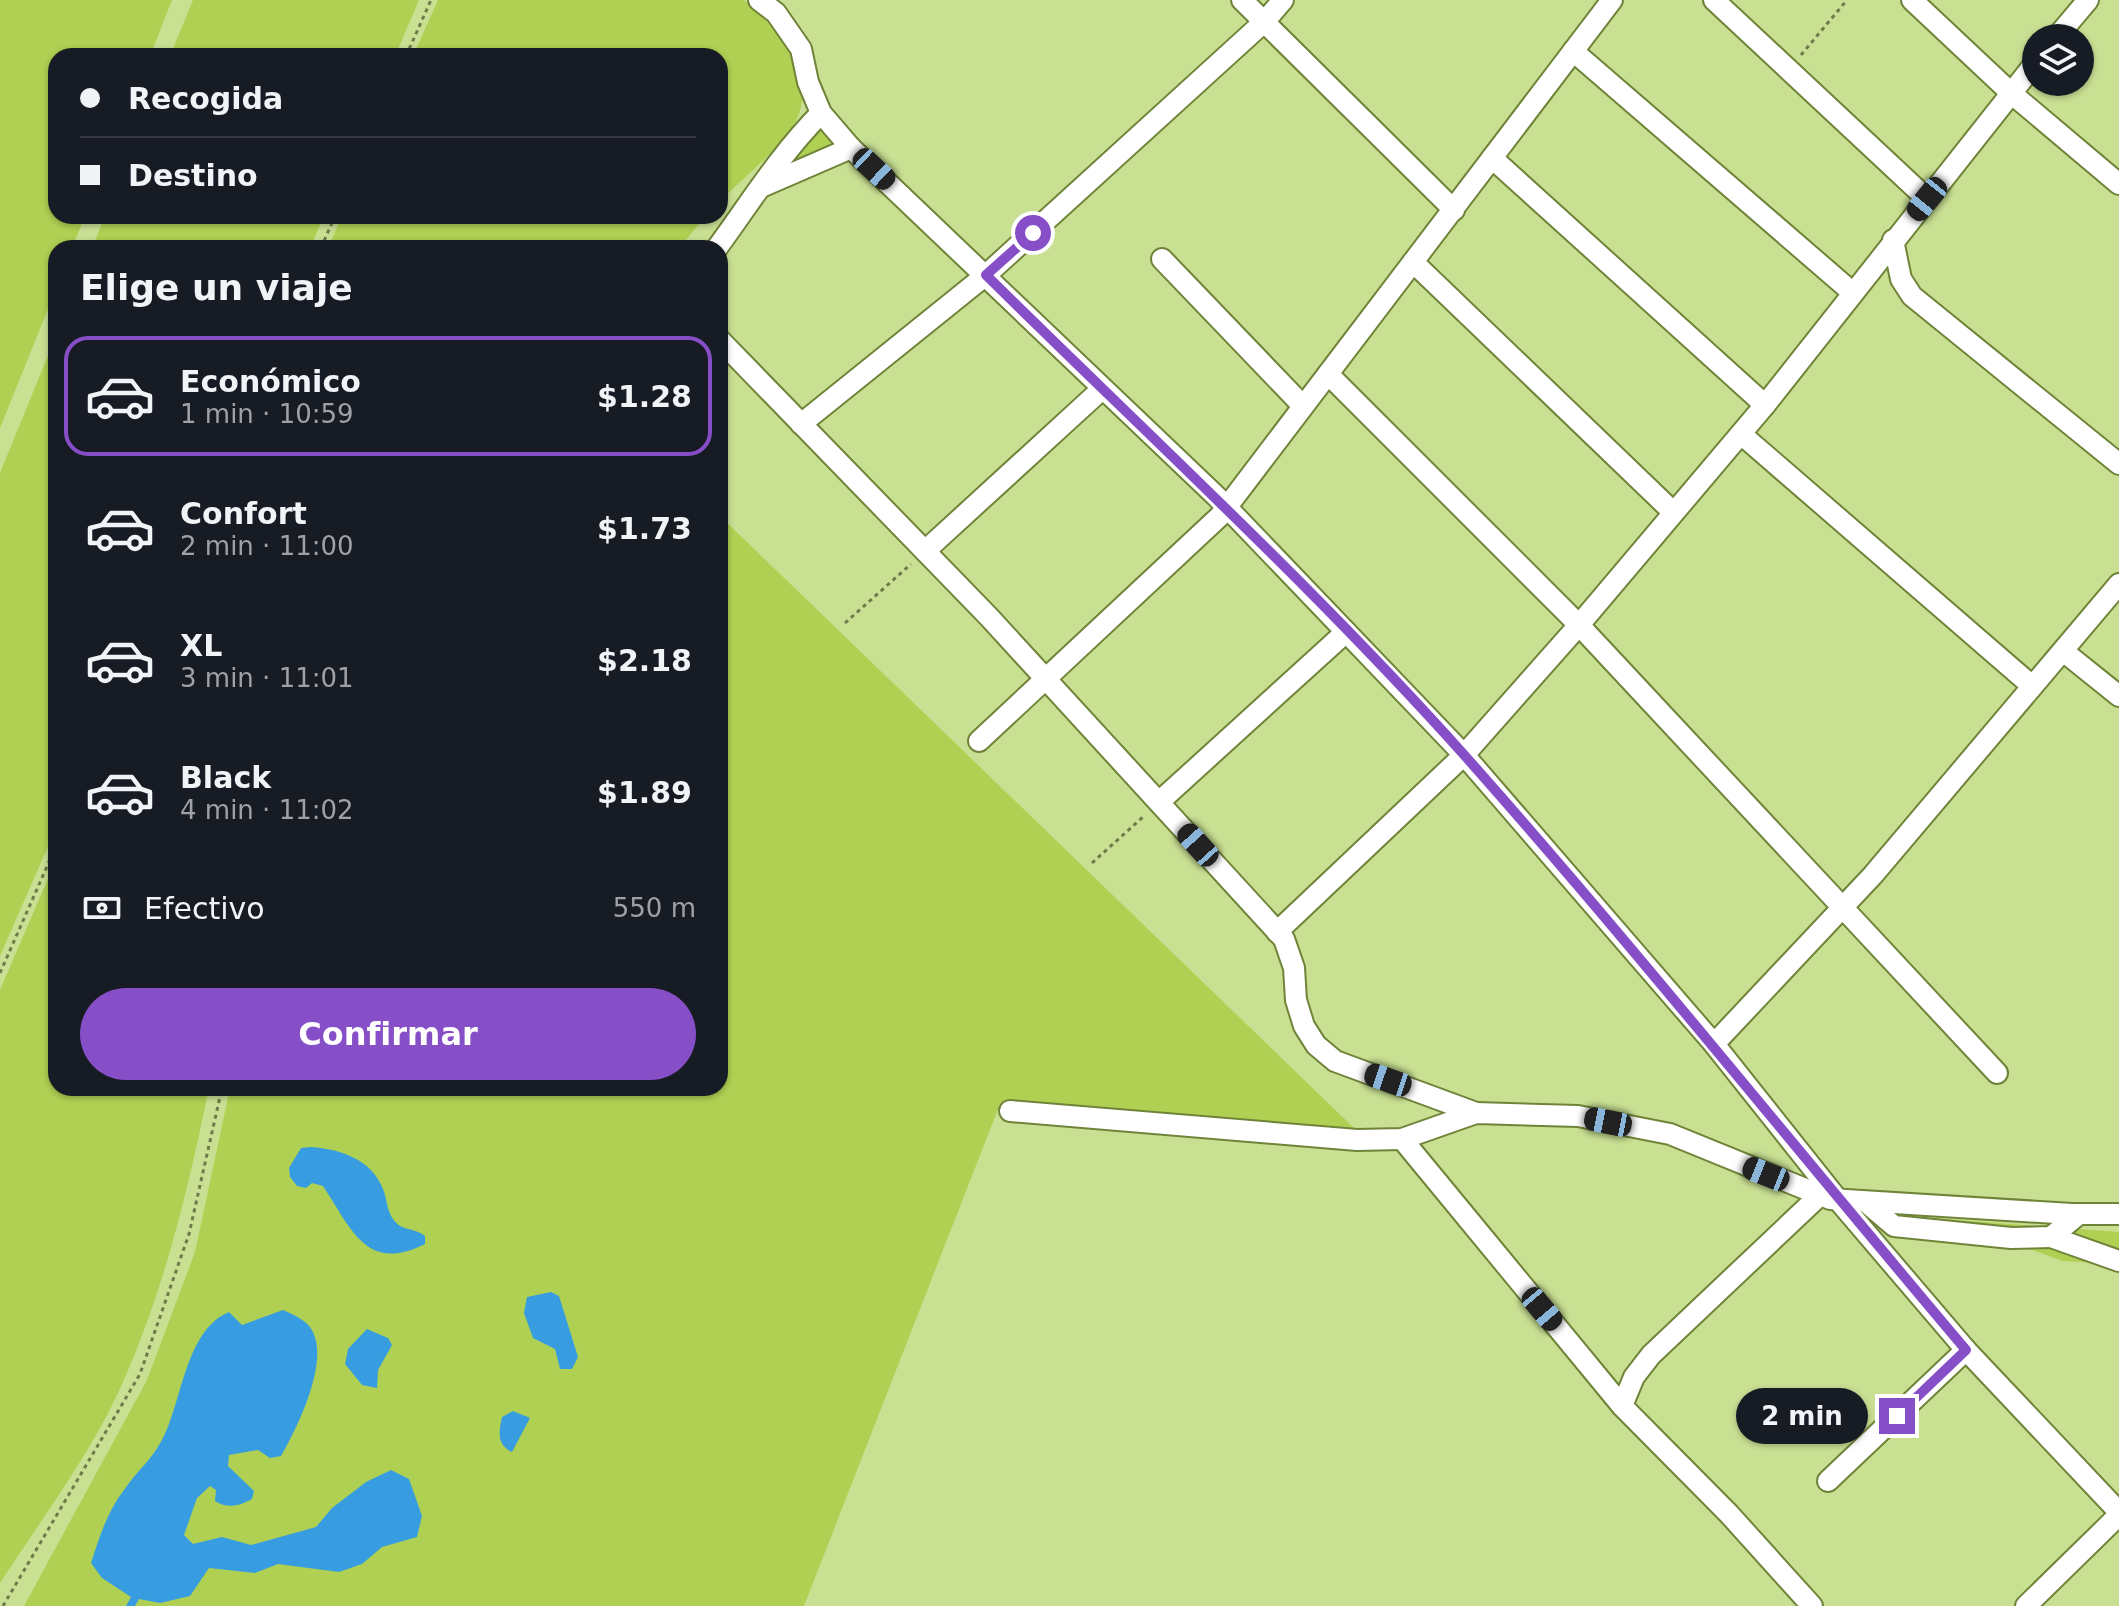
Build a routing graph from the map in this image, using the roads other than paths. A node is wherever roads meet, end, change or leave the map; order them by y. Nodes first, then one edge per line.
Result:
1 (759, 0) edge
2 (1242, 0) edge
3 (1283, 0) edge
4 (1612, 0) edge
5 (1714, 0) edge
6 (1912, 0) edge
7 (2088, 0) edge
8 (1265, 21) junction
9 (2068, 24) edge
10 (1573, 51) junction
11 (2022, 79) edge
12 (2011, 93) junction
13 (821, 113) junction
14 (851, 148) junction
15 (1492, 158) junction
16 (2119, 184) edge
17 (761, 187) junction
18 (1927, 199) junction
19 (1454, 210) junction
20 (723, 240) edge
21 (1893, 240) junction
22 (1162, 259) dead end
23 (1413, 262) junction
24 (986, 275) junction
25 (1853, 293) junction
26 (728, 348) edge
27 (1328, 374) junction
28 (1102, 389) junction
29 (1765, 405) junction
30 (1303, 406) junction
31 (801, 424) junction
32 (1741, 434) junction
33 (2119, 464) edge
34 (1227, 507) junction
35 (1673, 512) junction
36 (925, 551) junction
37 (2119, 584) edge
38 (1579, 625) junction
39 (1346, 632) junction
40 (2063, 651) junction
41 (1045, 678) junction
42 (2032, 686) junction
43 (2119, 696) edge
44 (979, 741) dead end
45 (1464, 755) junction
46 (1159, 802) junction
47 (1842, 908) junction
48 (1277, 932) junction
49 (1714, 1044) junction
50 (1997, 1073) dead end
51 (1010, 1111) dead end
52 (1476, 1113) junction
53 (1402, 1139) junction
54 (1829, 1198) junction
55 (1867, 1203) junction
56 (2079, 1214) junction
57 (2119, 1214) edge
58 (2051, 1237) junction
59 (2119, 1261) edge
60 (1966, 1350) junction
61 (1622, 1406) junction
62 (1828, 1481) dead end
63 (2119, 1514) edge
64 (1812, 1606) edge
65 (2026, 1606) edge

1 - 13 street
2 - 8 street
3 - 8 street
4 - 10 street
5 - 18 street
6 - 12 street
7 - 9 street
8 - 19 street
8 - 24 street
10 - 15 street
10 - 25 street
11 - 12 street
12 - 16 street
12 - 18 street
13 - 14 street
13 - 17 street
14 - 17 street
14 - 24 street
15 - 19 street
15 - 29 street
17 - 20 street
18 - 21 street
19 - 23 street
21 - 25 street
21 - 33 street
22 - 30 street
23 - 27 street
23 - 35 street
24 - 28 street
24 - 31 street
25 - 29 street
26 - 31 street
27 - 30 street
27 - 38 street
28 - 34 street
28 - 36 street
29 - 32 street
30 - 34 street
31 - 36 street
32 - 35 street
32 - 42 street
34 - 39 street
34 - 41 street
35 - 38 street
36 - 41 street
37 - 40 street
38 - 45 street
38 - 47 street
39 - 45 street
39 - 46 street
40 - 42 street
40 - 43 street
41 - 44 street
41 - 46 street
42 - 47 street
45 - 48 street
45 - 49 street
46 - 48 street
47 - 49 street
47 - 50 street
48 - 52 street
49 - 54 street
51 - 53 street
52 - 53 street
52 - 54 street
53 - 61 street
54 - 55 street
54 - 60 street
54 - 61 street
55 - 56 street
55 - 58 street
56 - 57 street
56 - 58 street
58 - 59 street
60 - 62 street
60 - 63 street
61 - 64 street
63 - 65 street

